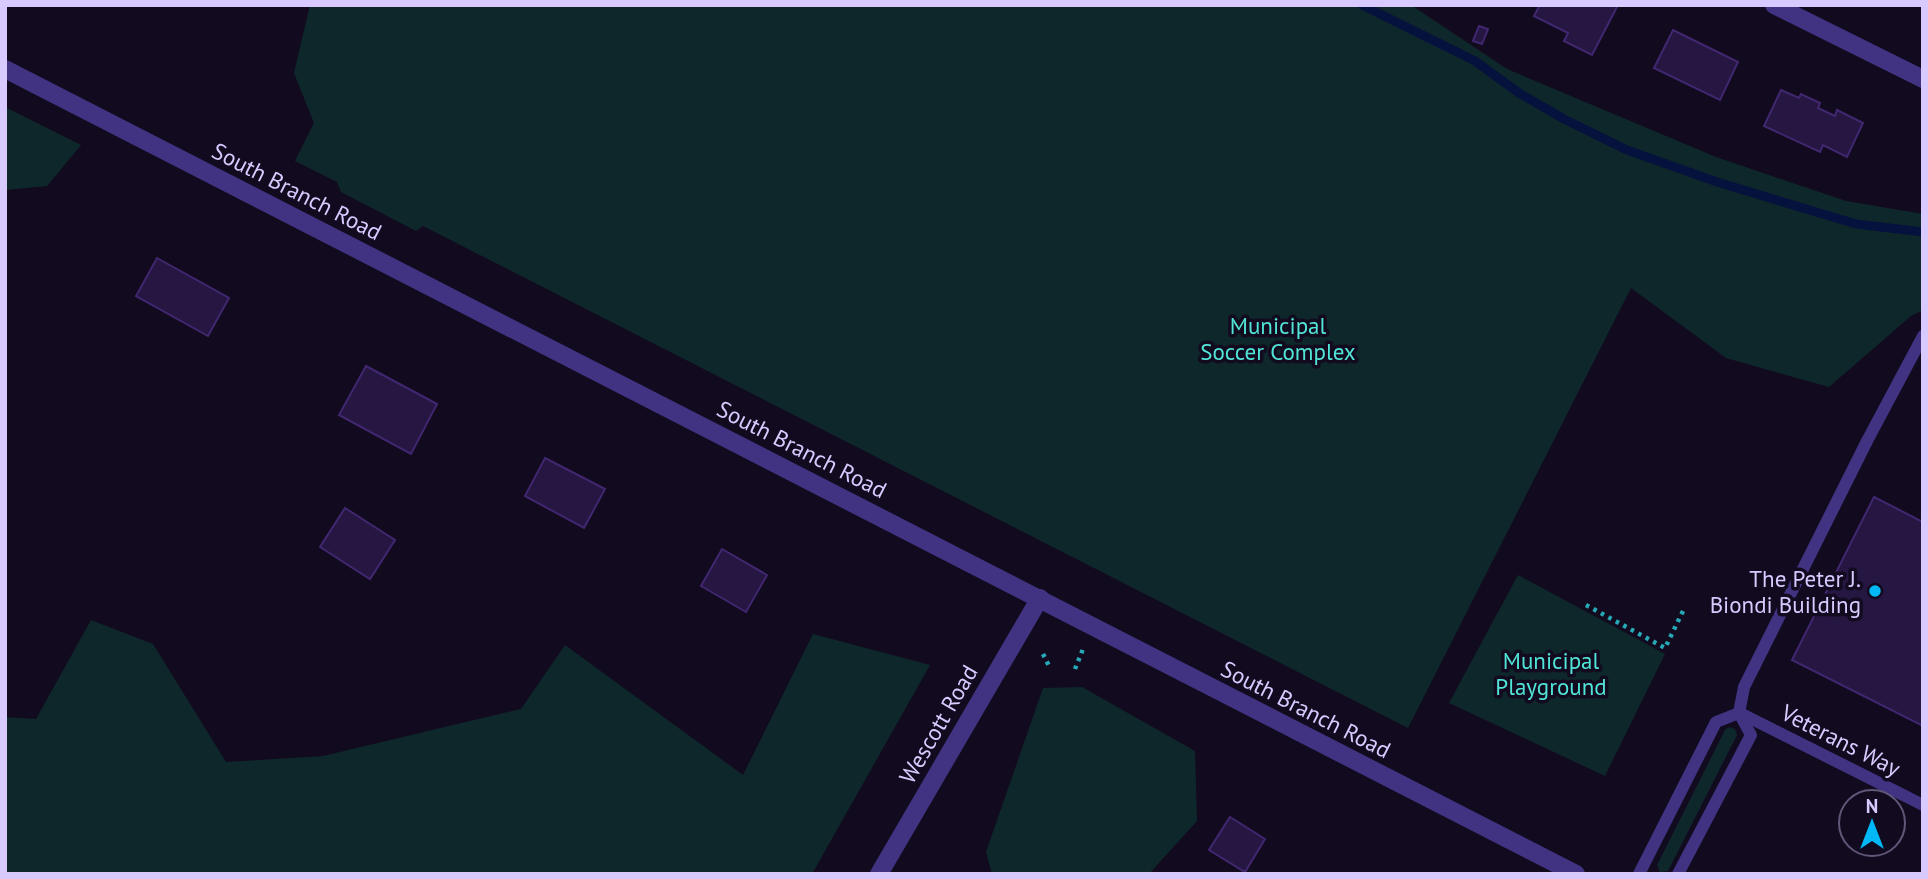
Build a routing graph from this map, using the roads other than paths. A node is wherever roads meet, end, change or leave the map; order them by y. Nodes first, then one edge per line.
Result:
1 (1774, 5) edge
2 (5, 69) edge
3 (1923, 79) edge
4 (1923, 337) edge
5 (1040, 598) junction
6 (1739, 713) junction
7 (1923, 805) edge
8 (879, 874) edge
9 (1576, 874) edge
10 (1639, 874) edge
11 (1678, 874) edge

1 - 3 street
2 - 5 street, South Branch Road
4 - 6 lane
5 - 8 street, Wescott Road
5 - 9 street, South Branch Road
6 - 7 lane, Veterans Way
6 - 10 lane
6 - 11 lane

